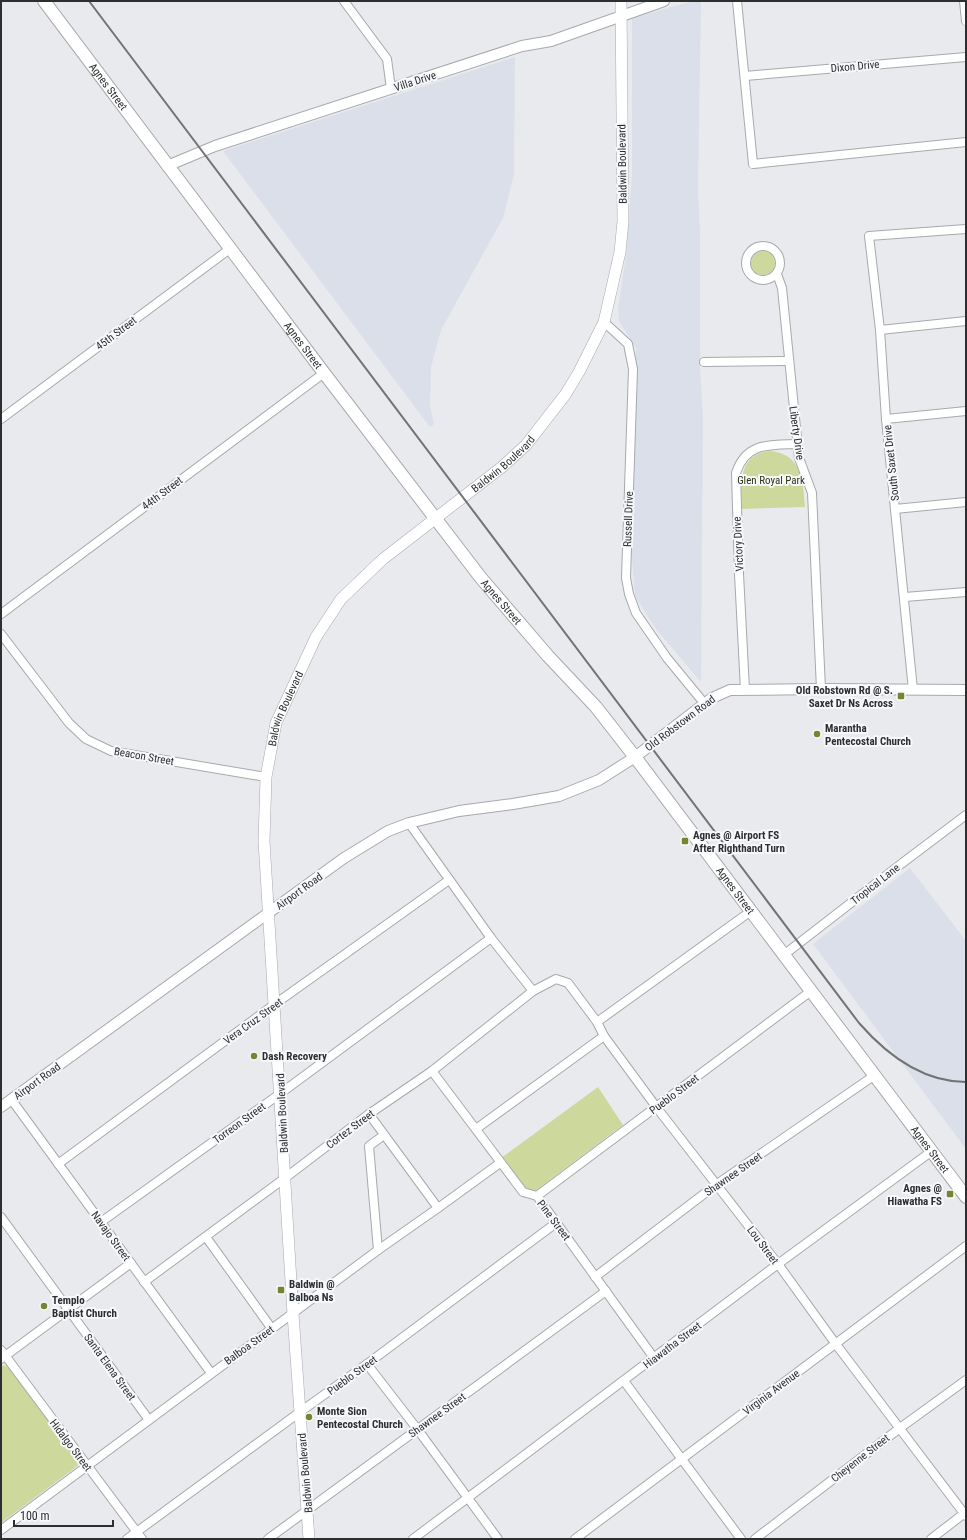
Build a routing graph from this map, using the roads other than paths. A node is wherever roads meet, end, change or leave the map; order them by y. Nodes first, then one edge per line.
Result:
1 (44, 1) edge
2 (344, 1) edge
3 (620, 1) edge
4 (664, 1) edge
5 (737, 1) edge
6 (964, 1) edge
7 (620, 15) junction
8 (966, 21) edge
9 (966, 57) edge
10 (745, 76) junction
11 (391, 89) junction
12 (966, 142) edge
13 (167, 166) junction
14 (966, 229) edge
15 (231, 248) junction
16 (777, 274) junction
17 (966, 321) edge
18 (604, 322) junction
19 (880, 330) junction
20 (788, 361) junction
21 (704, 362) dead end
22 (324, 373) junction
23 (966, 411) edge
24 (886, 418) junction
25 (1, 419) edge
26 (797, 444) junction
27 (966, 502) edge
28 (895, 509) junction
29 (435, 518) junction
30 (966, 592) edge
31 (905, 597) junction
32 (1, 614) edge
33 (1, 634) edge
34 (821, 689) junction
35 (745, 690) junction
36 (914, 690) junction
37 (966, 690) edge
38 (704, 704) junction
39 (635, 757) junction
40 (266, 777) junction
41 (966, 815) edge
42 (409, 823) junction
43 (449, 880) junction
44 (751, 911) junction
45 (269, 912) junction
46 (491, 938) junction
47 (784, 954) junction
48 (556, 979) joint
49 (533, 991) junction
50 (812, 991) junction
51 (275, 1004) junction
52 (597, 1022) junction
53 (604, 1036) junction
54 (432, 1071) junction
55 (875, 1075) junction
56 (281, 1093) junction
57 (10, 1099) junction
58 (1, 1107) edge
59 (657, 1108) junction
60 (369, 1114) junction
61 (476, 1130) junction
62 (384, 1135) junction
63 (932, 1151) junction
64 (500, 1163) junction
65 (58, 1164) junction
66 (285, 1178) junction
67 (717, 1184) junction
68 (537, 1196) junction
69 (966, 1197) edge
70 (438, 1208) junction
71 (1, 1217) edge
72 (101, 1222) junction
73 (556, 1223) junction
74 (206, 1237) junction
75 (966, 1246) edge
76 (378, 1250) junction
77 (131, 1263) junction
78 (778, 1264) junction
79 (595, 1277) junction
80 (144, 1282) junction
81 (606, 1291) junction
82 (69, 1310) junction
83 (293, 1314) junction
84 (272, 1328) junction
85 (835, 1343) junction
86 (2, 1355) edge
87 (654, 1358) junction
88 (367, 1364) junction
89 (211, 1373) junction
90 (966, 1380) edge
91 (624, 1382) junction
92 (300, 1412) junction
93 (149, 1420) junction
94 (900, 1428) junction
95 (418, 1430) junction
96 (682, 1460) junction
97 (86, 1466) junction
98 (468, 1499) junction
99 (308, 1510) junction
100 (965, 1514) edge
101 (1, 1530) edge
102 (137, 1532) junction
103 (127, 1539) edge
104 (142, 1539) edge
105 (268, 1539) edge
106 (309, 1539) edge
107 (413, 1539) edge
108 (498, 1539) edge
109 (575, 1539) edge
110 (741, 1539) edge
111 (756, 1539) edge
112 (930, 1539) edge

1 - 13 main road, Agnes Street
2 - 11 street
3 - 7 main road, Baldwin Boulevard
4 - 7 street, Villa Drive
5 - 10 street
6 - 8 street
7 - 11 street, Villa Drive
7 - 18 main road, Baldwin Boulevard
9 - 10 street, Dixon Drive
10 - 12 street
11 - 13 street, Villa Drive
13 - 15 main road, Agnes Street
14 - 19 street, South Saxet Drive
15 - 22 main road, Agnes Street
15 - 25 street, 45th Street
16 - 16 street
16 - 20 street, Liberty Drive
17 - 19 street
18 - 29 main road, Baldwin Boulevard
18 - 38 street, Russell Drive
19 - 24 street, South Saxet Drive
20 - 21 street
20 - 26 street, Liberty Drive
22 - 29 main road, Agnes Street
22 - 32 street, 44th Street
23 - 24 street
24 - 28 street, South Saxet Drive
26 - 34 street, Liberty Drive
26 - 35 street, Victory Drive
27 - 28 street
28 - 31 street, South Saxet Drive
29 - 39 main road, Agnes Street
29 - 40 main road, Baldwin Boulevard
30 - 31 street
31 - 36 street, South Saxet Drive
33 - 40 street, Beacon Street
34 - 35 street, Old Robstown Road
34 - 36 street, Old Robstown Road
35 - 38 street, Old Robstown Road
36 - 37 street, Old Robstown Road
38 - 39 street, Old Robstown Road
39 - 42 street, Airport Road
39 - 44 main road, Agnes Street
40 - 45 main road, Baldwin Boulevard
41 - 47 street, Tropical Lane
42 - 43 street
42 - 45 street, Airport Road
43 - 46 street
43 - 51 street, Vera Cruz Street
44 - 47 main road, Agnes Street
44 - 52 street
45 - 51 main road, Baldwin Boulevard
45 - 57 street, Airport Road
46 - 49 street
46 - 56 street, Torreon Street
47 - 50 main road, Agnes Street
48 - 49 street, Cortez Street
48 - 52 street, Lou Street
49 - 54 street, Cortez Street
50 - 55 main road, Agnes Street
50 - 59 street, Pueblo Street
51 - 56 main road, Baldwin Boulevard
51 - 65 street, Vera Cruz Street
52 - 53 street, Lou Street
53 - 59 street, Lou Street
53 - 61 street
54 - 60 street, Cortez Street
54 - 61 street, Pine Street
55 - 63 main road, Agnes Street
55 - 67 street, Shawnee Street
56 - 66 main road, Baldwin Boulevard
56 - 72 street, Torreon Street
57 - 58 street, Airport Road
57 - 65 street, Navajo Street
59 - 67 street, Lou Street
59 - 68 street, Pueblo Street
60 - 62 street
60 - 66 street, Cortez Street
61 - 64 street, Pine Street
62 - 70 street
62 - 76 street
63 - 69 main road, Agnes Street
63 - 78 street, Hiawatha Street
64 - 68 street, Pine Street
64 - 70 street, Balboa Street
65 - 72 street, Navajo Street
66 - 74 street, Cortez Street
66 - 83 main road, Baldwin Boulevard
67 - 78 street, Lou Street
67 - 79 street, Shawnee Street
68 - 73 street, Pine Street
70 - 76 street, Balboa Street
71 - 82 street, Santa Elena Street
72 - 77 street, Navajo Street
73 - 79 street, Pine Street
73 - 88 street, Pueblo Street
74 - 80 street, Cortez Street
74 - 84 street
75 - 85 street, Virginia Avenue
76 - 83 street, Balboa Street
77 - 80 street, Navajo Street
77 - 82 street
78 - 85 street, Lou Street
78 - 87 street, Hiawatha Street
79 - 81 street, Pine Street
80 - 89 street, Navajo Street
81 - 87 street, Pine Street
81 - 95 street, Shawnee Street
82 - 86 street
82 - 93 street, Santa Elena Street
83 - 84 street, Balboa Street
83 - 92 main road, Baldwin Boulevard
84 - 89 street, Balboa Street
85 - 94 street, Lou Street
85 - 96 street, Virginia Avenue
86 - 97 street, Hidalgo Street
87 - 91 street, Hiawatha Street
88 - 92 street, Pueblo Street
88 - 95 street
89 - 93 street, Balboa Street
90 - 94 street, Cheyenne Street
91 - 96 street
91 - 98 street, Hiawatha Street
92 - 99 main road, Baldwin Boulevard
92 - 102 street, Pueblo Street
93 - 97 street, Balboa Street
94 - 100 street, Lou Street
94 - 111 street, Cheyenne Street
95 - 98 street
95 - 99 street, Shawnee Street
96 - 109 street, Virginia Avenue
96 - 110 street
97 - 101 street, Balboa Street
97 - 102 street, Hidalgo Street
98 - 107 street, Hiawatha Street
98 - 108 street
99 - 105 street, Shawnee Street
99 - 106 main road, Baldwin Boulevard
100 - 112 street
102 - 103 street, Pueblo Street
102 - 104 street, Hidalgo Street

